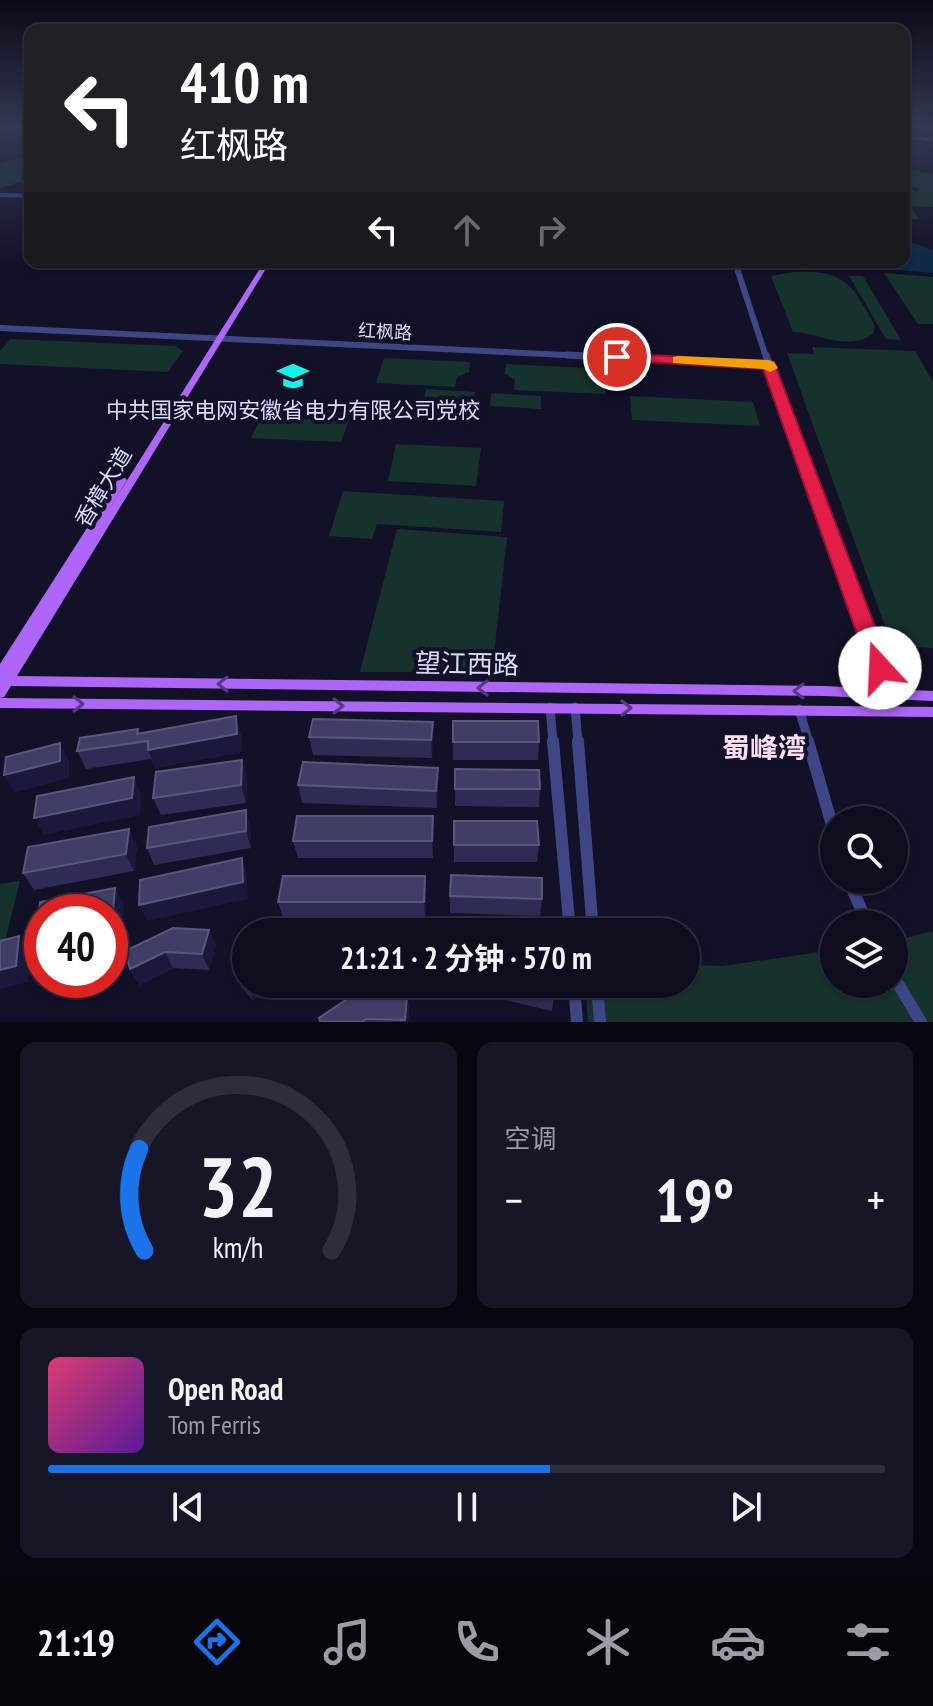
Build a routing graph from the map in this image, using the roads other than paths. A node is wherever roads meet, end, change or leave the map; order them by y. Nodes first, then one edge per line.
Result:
1 (0, 195) edge
2 (24, 196) edge
3 (256, 268) edge
4 (263, 268) edge
5 (737, 268) edge
6 (0, 328) edge
7 (215, 338) junction
8 (769, 365) junction
9 (3, 678) edge
10 (0, 693) edge
11 (889, 694) junction
12 (933, 696) edge
13 (0, 703) edge
14 (550, 707) junction
15 (575, 707) junction
16 (799, 709) junction
17 (895, 709) junction
18 (933, 712) edge
19 (827, 806) edge
20 (569, 918) edge
21 (592, 918) edge
22 (575, 998) edge
23 (598, 998) edge
24 (907, 998) edge
25 (577, 1022) edge
26 (600, 1022) edge
27 (921, 1022) edge

1 - 2 street
3 - 7 main road, 香樟大道
4 - 7 main road, 香樟大道
5 - 8 street
6 - 7 street, 红枫路
7 - 8 street, 红枫路
7 - 9 main road, 香樟大道
8 - 11 street
9 - 10 main road, 香樟大道
11 -> 9 main road, 望江西路
11 - 12 main road, 望江西路
11 - 17 street
13 -> 14 main road, 望江西路
14 - 15 main road, 望江西路
14 - 20 street
15 -> 16 main road, 望江西路
15 - 21 street
16 - 17 main road, 望江西路
16 - 19 street
17 - 18 main road, 望江西路
22 - 25 street
23 - 26 street
24 - 27 street

